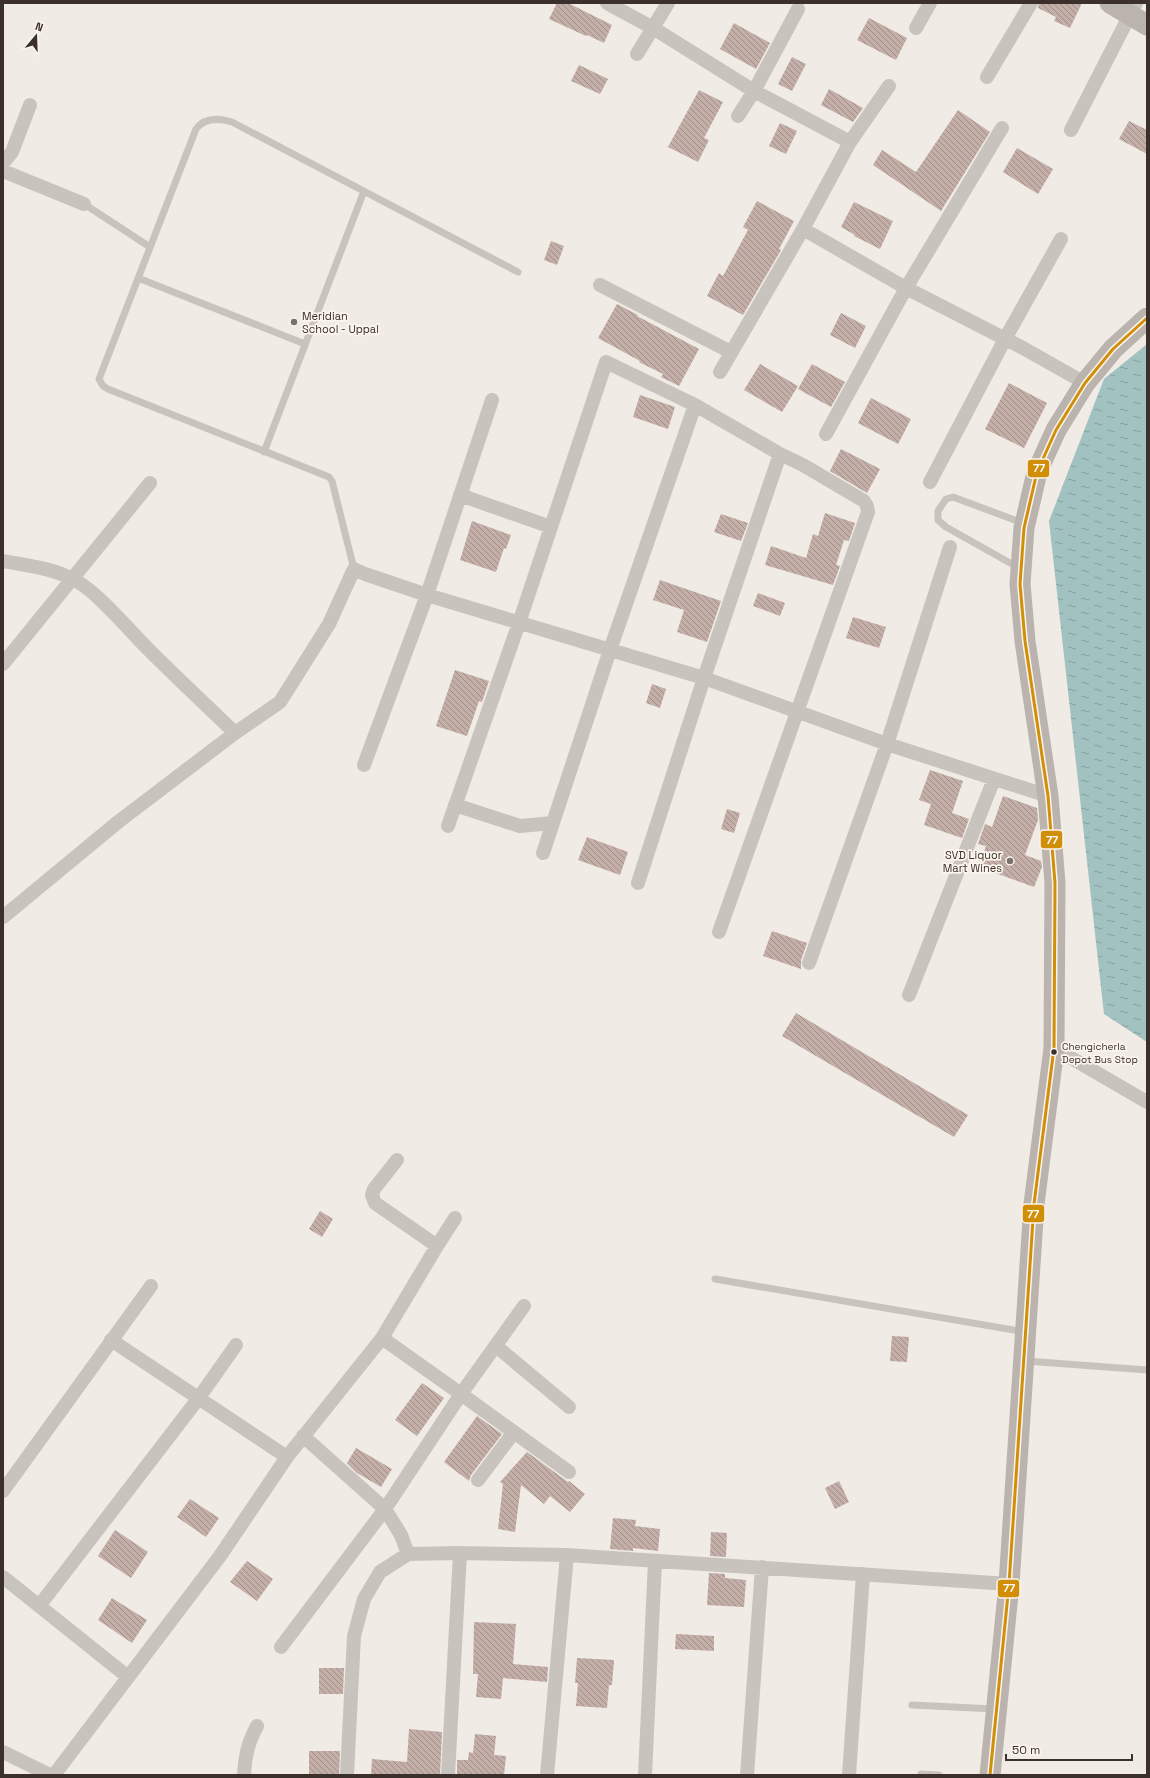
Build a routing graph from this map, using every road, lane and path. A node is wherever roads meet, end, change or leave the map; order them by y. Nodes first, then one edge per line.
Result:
1 (607, 3) edge
2 (668, 3) edge
3 (930, 3) edge
4 (1031, 3) edge
5 (1110, 3) edge
6 (798, 8) dead end
7 (1133, 9) edge
8 (1147, 25) edge
9 (653, 28) junction
10 (916, 28) dead end
11 (637, 54) dead end
12 (987, 77) dead end
13 (889, 86) dead end
14 (754, 91) junction
15 (30, 105) dead end
16 (738, 116) dead end
17 (1002, 128) dead end
18 (1071, 130) dead end
19 (850, 142) junction
20 (3, 164) edge
21 (3, 171) edge
22 (364, 191) junction
23 (84, 204) joint
24 (803, 229) junction
25 (1061, 239) dead end
26 (150, 247) junction
27 (518, 272) dead end
28 (138, 278) junction
29 (600, 285) dead end
30 (906, 288) junction
31 (1147, 318) edge
32 (1005, 340) junction
33 (305, 344) junction
34 (731, 352) junction
35 (720, 372) dead end
36 (1085, 383) junction
37 (492, 400) dead end
38 (695, 404) junction
39 (826, 434) dead end
40 (264, 452) junction
41 (780, 454) junction
42 (930, 482) dead end
43 (150, 484) dead end
44 (460, 495) junction
45 (1025, 524) junction
46 (551, 527) junction
47 (950, 547) dead end
48 (3, 561) edge
49 (354, 569) junction
50 (1021, 569) junction
51 (72, 578) junction
52 (427, 594) junction
53 (519, 623) junction
54 (610, 650) junction
55 (3, 664) edge
56 (704, 678) junction
57 (797, 712) junction
58 (235, 733) junction
59 (887, 744) junction
60 (364, 765) dead end
61 (994, 779) junction
62 (1048, 796) junction
63 (455, 805) junction
64 (553, 823) junction
65 (448, 826) dead end
66 (543, 853) dead end
67 (638, 883) dead end
68 (3, 917) edge
69 (718, 932) dead end
70 (809, 963) dead end
71 (909, 995) dead end
72 (1054, 1048) junction
73 (1147, 1102) edge
74 (397, 1160) dead end
75 (455, 1218) dead end
76 (437, 1246) junction
77 (715, 1278) dead end
78 (151, 1286) dead end
79 (524, 1306) dead end
80 (1026, 1332) junction
81 (382, 1338) junction
82 (111, 1340) junction
83 (236, 1345) dead end
84 (496, 1346) junction
85 (1024, 1361) junction
86 (1147, 1370) edge
87 (461, 1394) junction
88 (198, 1399) junction
89 (569, 1406) dead end
90 (514, 1432) junction
91 (303, 1436) junction
92 (287, 1457) junction
93 (569, 1472) dead end
94 (478, 1480) dead end
95 (3, 1491) edge
96 (385, 1510) junction
97 (460, 1553) junction
98 (408, 1554) junction
99 (567, 1554) junction
100 (655, 1561) junction
101 (762, 1567) junction
102 (863, 1574) junction
103 (3, 1577) edge
104 (1009, 1584) junction
105 (39, 1606) junction
106 (281, 1647) dead end
107 (128, 1677) junction
108 (912, 1705) dead end
109 (996, 1710) junction
110 (257, 1726) dead end
111 (3, 1752) edge
112 (921, 1774) edge
113 (50, 1775) edge
114 (54, 1775) edge
115 (244, 1775) edge
116 (347, 1775) edge
117 (448, 1775) edge
118 (546, 1775) edge
119 (645, 1775) edge
120 (747, 1775) edge
121 (849, 1775) edge
122 (939, 1775) edge
123 (990, 1775) edge

1 - 9 street
2 - 9 street
3 - 10 street
4 - 12 street
5 - 7 street
6 - 14 street
7 - 8 street
7 - 18 street
9 - 11 street
9 - 14 street
13 - 19 street
14 - 16 street
14 - 19 street
15 - 20 street
17 - 30 street
19 - 24 street
21 - 23 street
22 - 26 lane
22 - 27 lane
22 - 33 lane
23 - 26 lane
24 - 30 street
24 - 34 street
25 - 32 street
26 - 28 lane
28 - 33 lane
28 - 40 lane
29 - 34 street
30 - 32 street
30 - 39 street
31 - 36 street
32 - 36 street
32 - 42 street
33 - 40 lane
34 - 35 street
36 - 45 street
37 - 44 street
38 - 41 street
38 - 46 street
38 - 54 street
40 - 49 lane
41 - 56 street
41 - 57 street
43 - 51 street
44 - 46 street
44 - 52 street
45 - 50 street
45 - 50 lane
46 - 53 street
47 - 59 street
48 - 51 street
49 - 52 street
49 - 58 street
50 - 62 street
51 - 55 street
51 - 58 street
52 - 53 street
52 - 60 street
53 - 54 street
53 - 63 street
54 - 56 street
54 - 64 street
56 - 57 street
56 - 67 street
57 - 59 street
57 - 69 street
58 - 68 street
59 - 61 street
59 - 70 street
61 - 62 street
61 - 71 street
62 - 72 street
63 - 64 street
63 - 65 street
64 - 66 street
72 - 73 street
72 - 80 street
74 - 76 street
75 - 76 street
76 - 81 street
77 - 80 lane
78 - 82 street
79 - 84 street
80 - 85 street
81 - 87 street
81 - 91 street
82 - 88 street
82 - 95 street
83 - 88 street
84 - 87 street
84 - 89 street
85 - 86 lane
85 - 104 street
87 - 90 street
87 - 96 street
88 - 92 street
88 - 105 street
90 - 93 street
90 - 94 street
91 - 92 street
91 - 96 street
92 - 107 street
96 - 98 street
96 - 106 street
97 - 98 street
97 - 99 street
97 - 117 street
98 - 116 street
99 - 100 street
99 - 118 street
100 - 101 street
100 - 119 street
101 - 102 street
101 - 120 street
102 - 104 street
102 - 121 street
103 - 105 street
104 - 109 street
105 - 107 street
107 - 114 street
108 - 109 lane
109 - 123 street
110 - 115 street
111 - 113 street
112 - 122 lane

